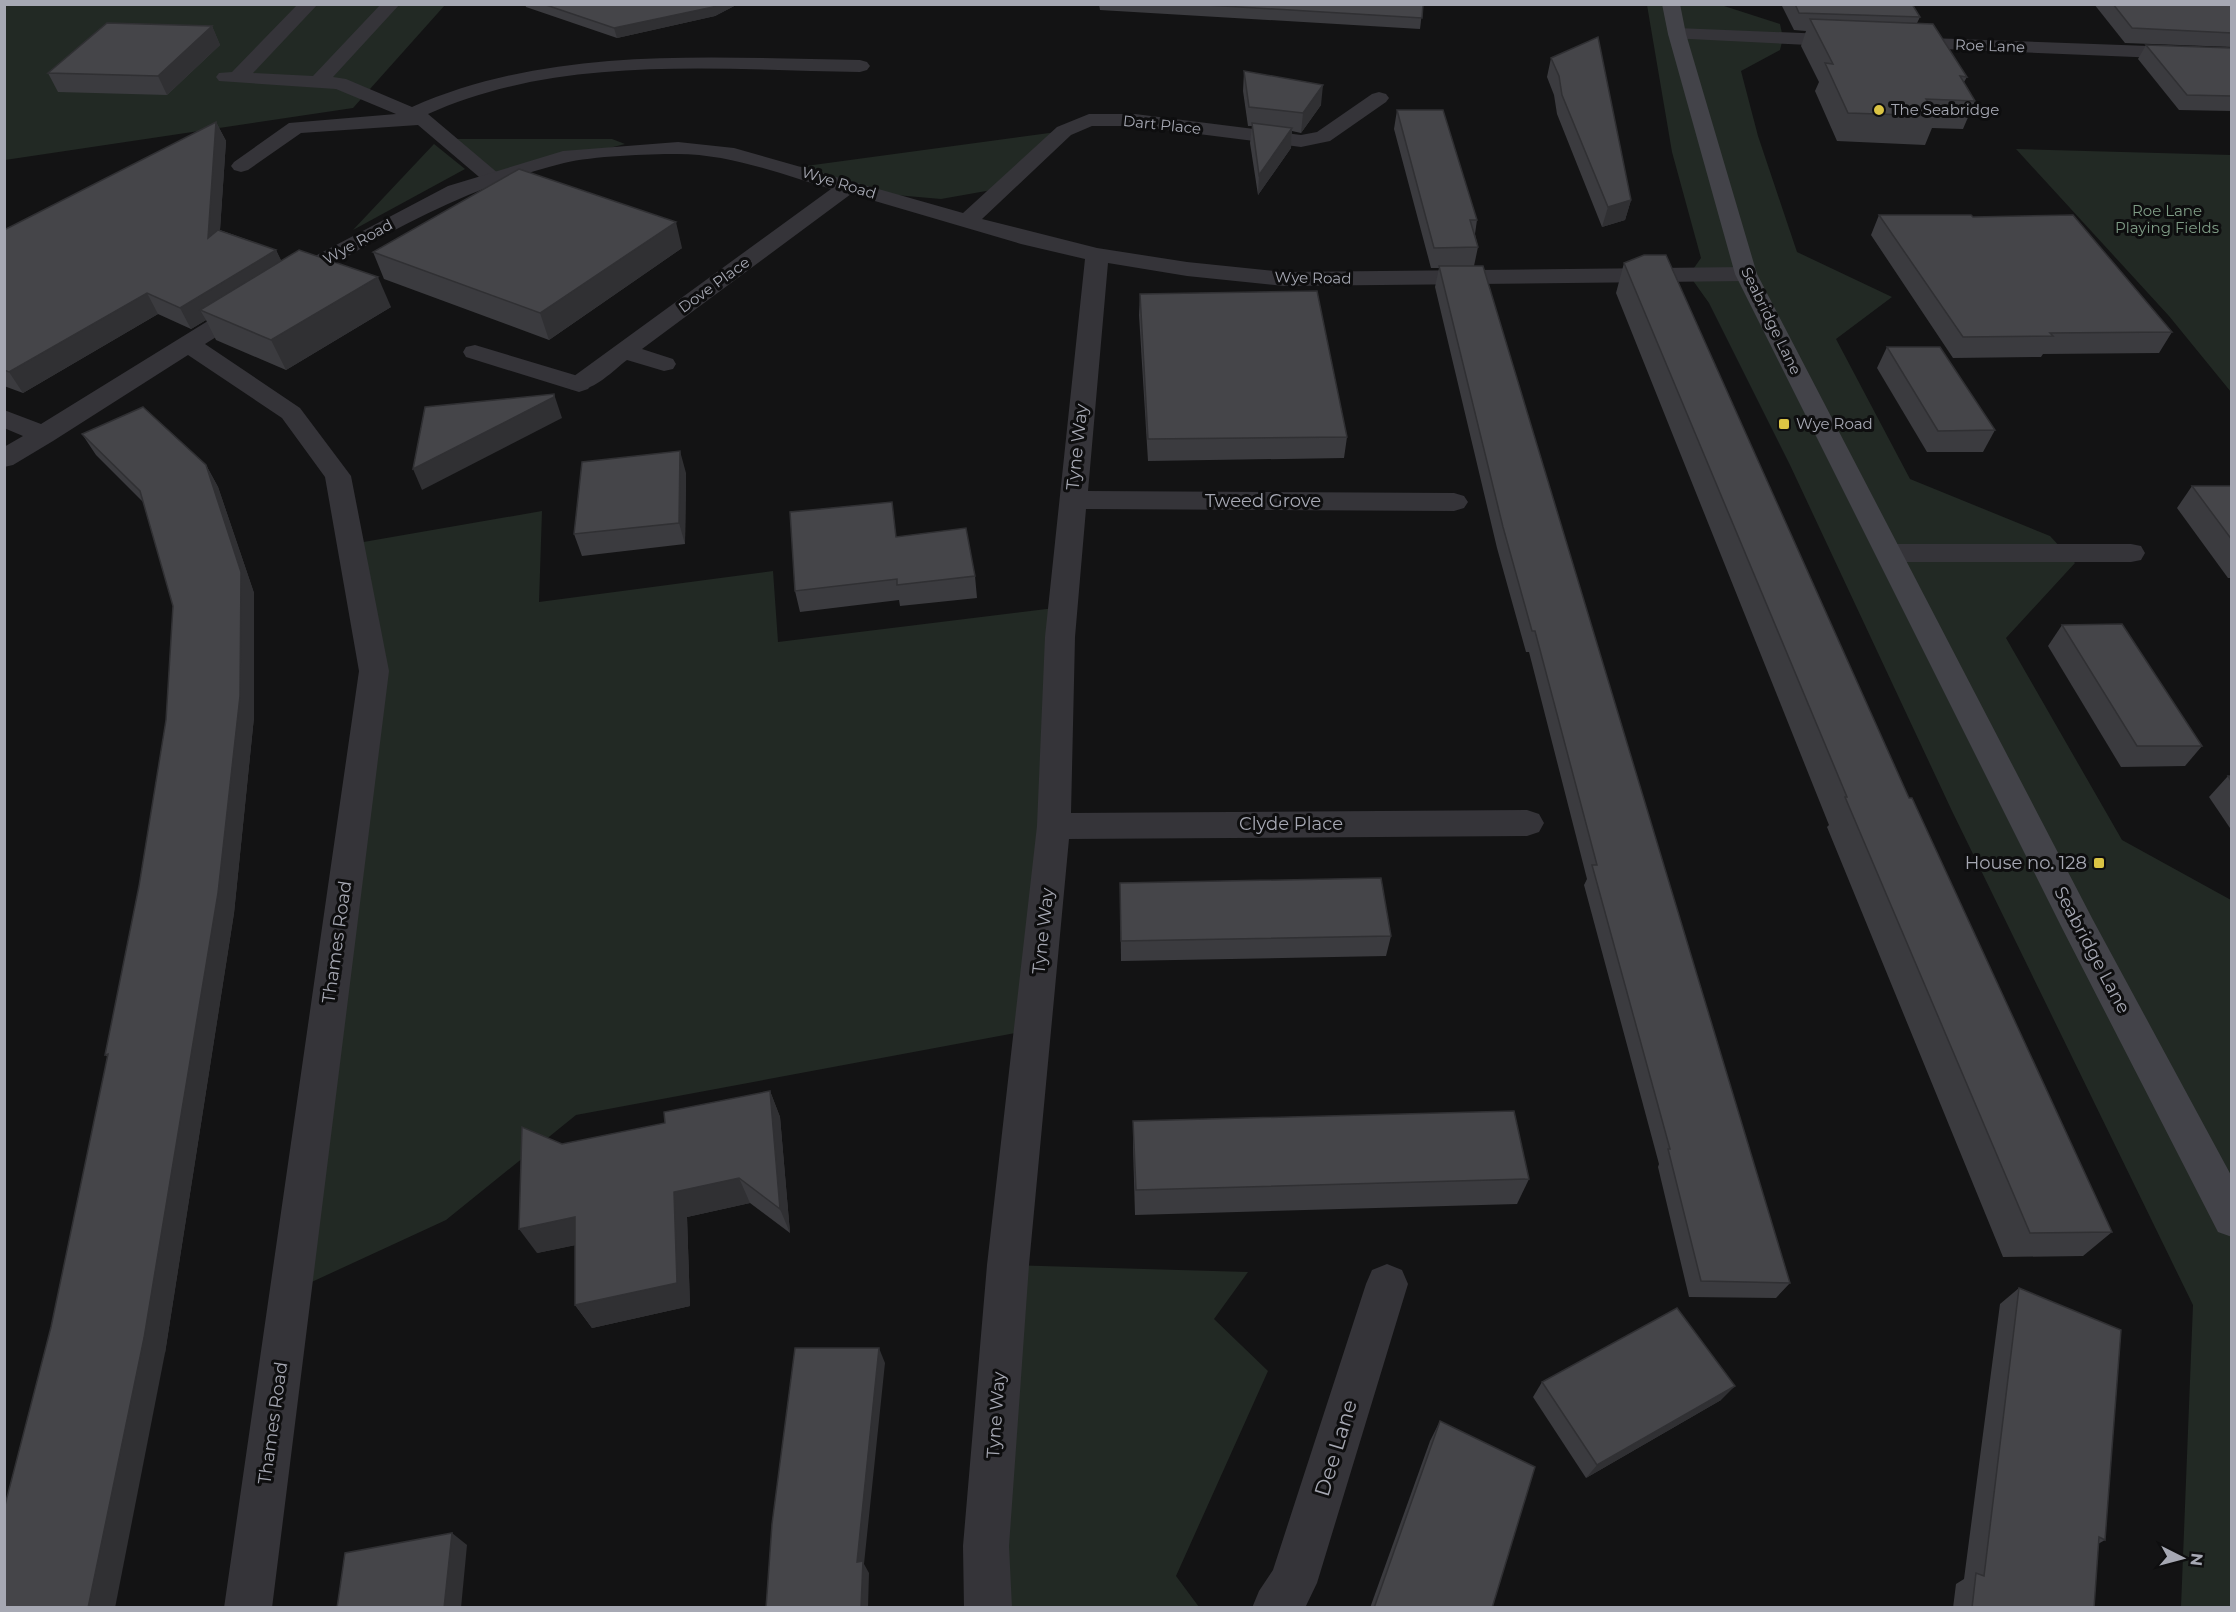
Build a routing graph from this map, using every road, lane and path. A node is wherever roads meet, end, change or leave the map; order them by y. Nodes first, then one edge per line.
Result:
1 (309, 4) edge
2 (391, 4) edge
3 (1671, 4) edge
4 (1677, 34) junction
5 (1864, 41) edge
6 (1887, 42) edge
7 (1933, 44) junction
8 (2232, 55) edge
9 (1944, 61) edge
10 (860, 66) dead end
11 (318, 82) junction
12 (1379, 98) dead end
13 (417, 116) junction
14 (241, 166) dead end
15 (492, 178) junction
16 (849, 186) junction
17 (968, 220) junction
18 (1097, 255) junction
19 (1746, 274) junction
20 (190, 345) junction
21 (624, 351) junction
22 (475, 352) dead end
23 (664, 364) dead end
24 (4, 418) edge
25 (44, 435) junction
26 (4, 459) edge
27 (1072, 500) junction
28 (1454, 502) dead end
29 (1890, 553) junction
30 (2131, 553) dead end
31 (1527, 822) dead end
32 (1054, 826) junction
33 (2232, 1218) edge
34 (1387, 1284) dead end
35 (248, 1608) edge
36 (988, 1608) edge
37 (1275, 1608) edge

1 - 11 street
2 - 11 street
3 - 4 street, Seabridge Lane
4 - 5 street
4 - 19 street, Seabridge Lane
6 - 7 street, Roe Lane
7 - 8 street, Roe Lane
7 - 9 street
10 - 13 street
11 - 13 street
12 - 17 street, Dart Place
13 - 14 street
13 - 15 street
15 - 16 street, Wye Road
15 - 20 street, Wye Road
16 - 17 street, Wye Road
16 - 21 street, Dove Place
17 - 18 street, Wye Road
18 - 19 street, Wye Road
18 - 27 street, Tyne Way
19 - 29 street, Seabridge Lane
20 - 25 street, Wye Road
20 - 35 street, Thames Road
21 - 22 street, Dove Place
21 - 23 street
24 - 25 street
25 - 26 street, Wye Road
27 - 28 street, Tweed Grove
27 - 32 street, Tyne Way
29 - 30 street
29 - 33 street, Seabridge Lane
31 - 32 street, Clyde Place
32 - 36 street, Tyne Way
34 - 37 street, Dee Lane

